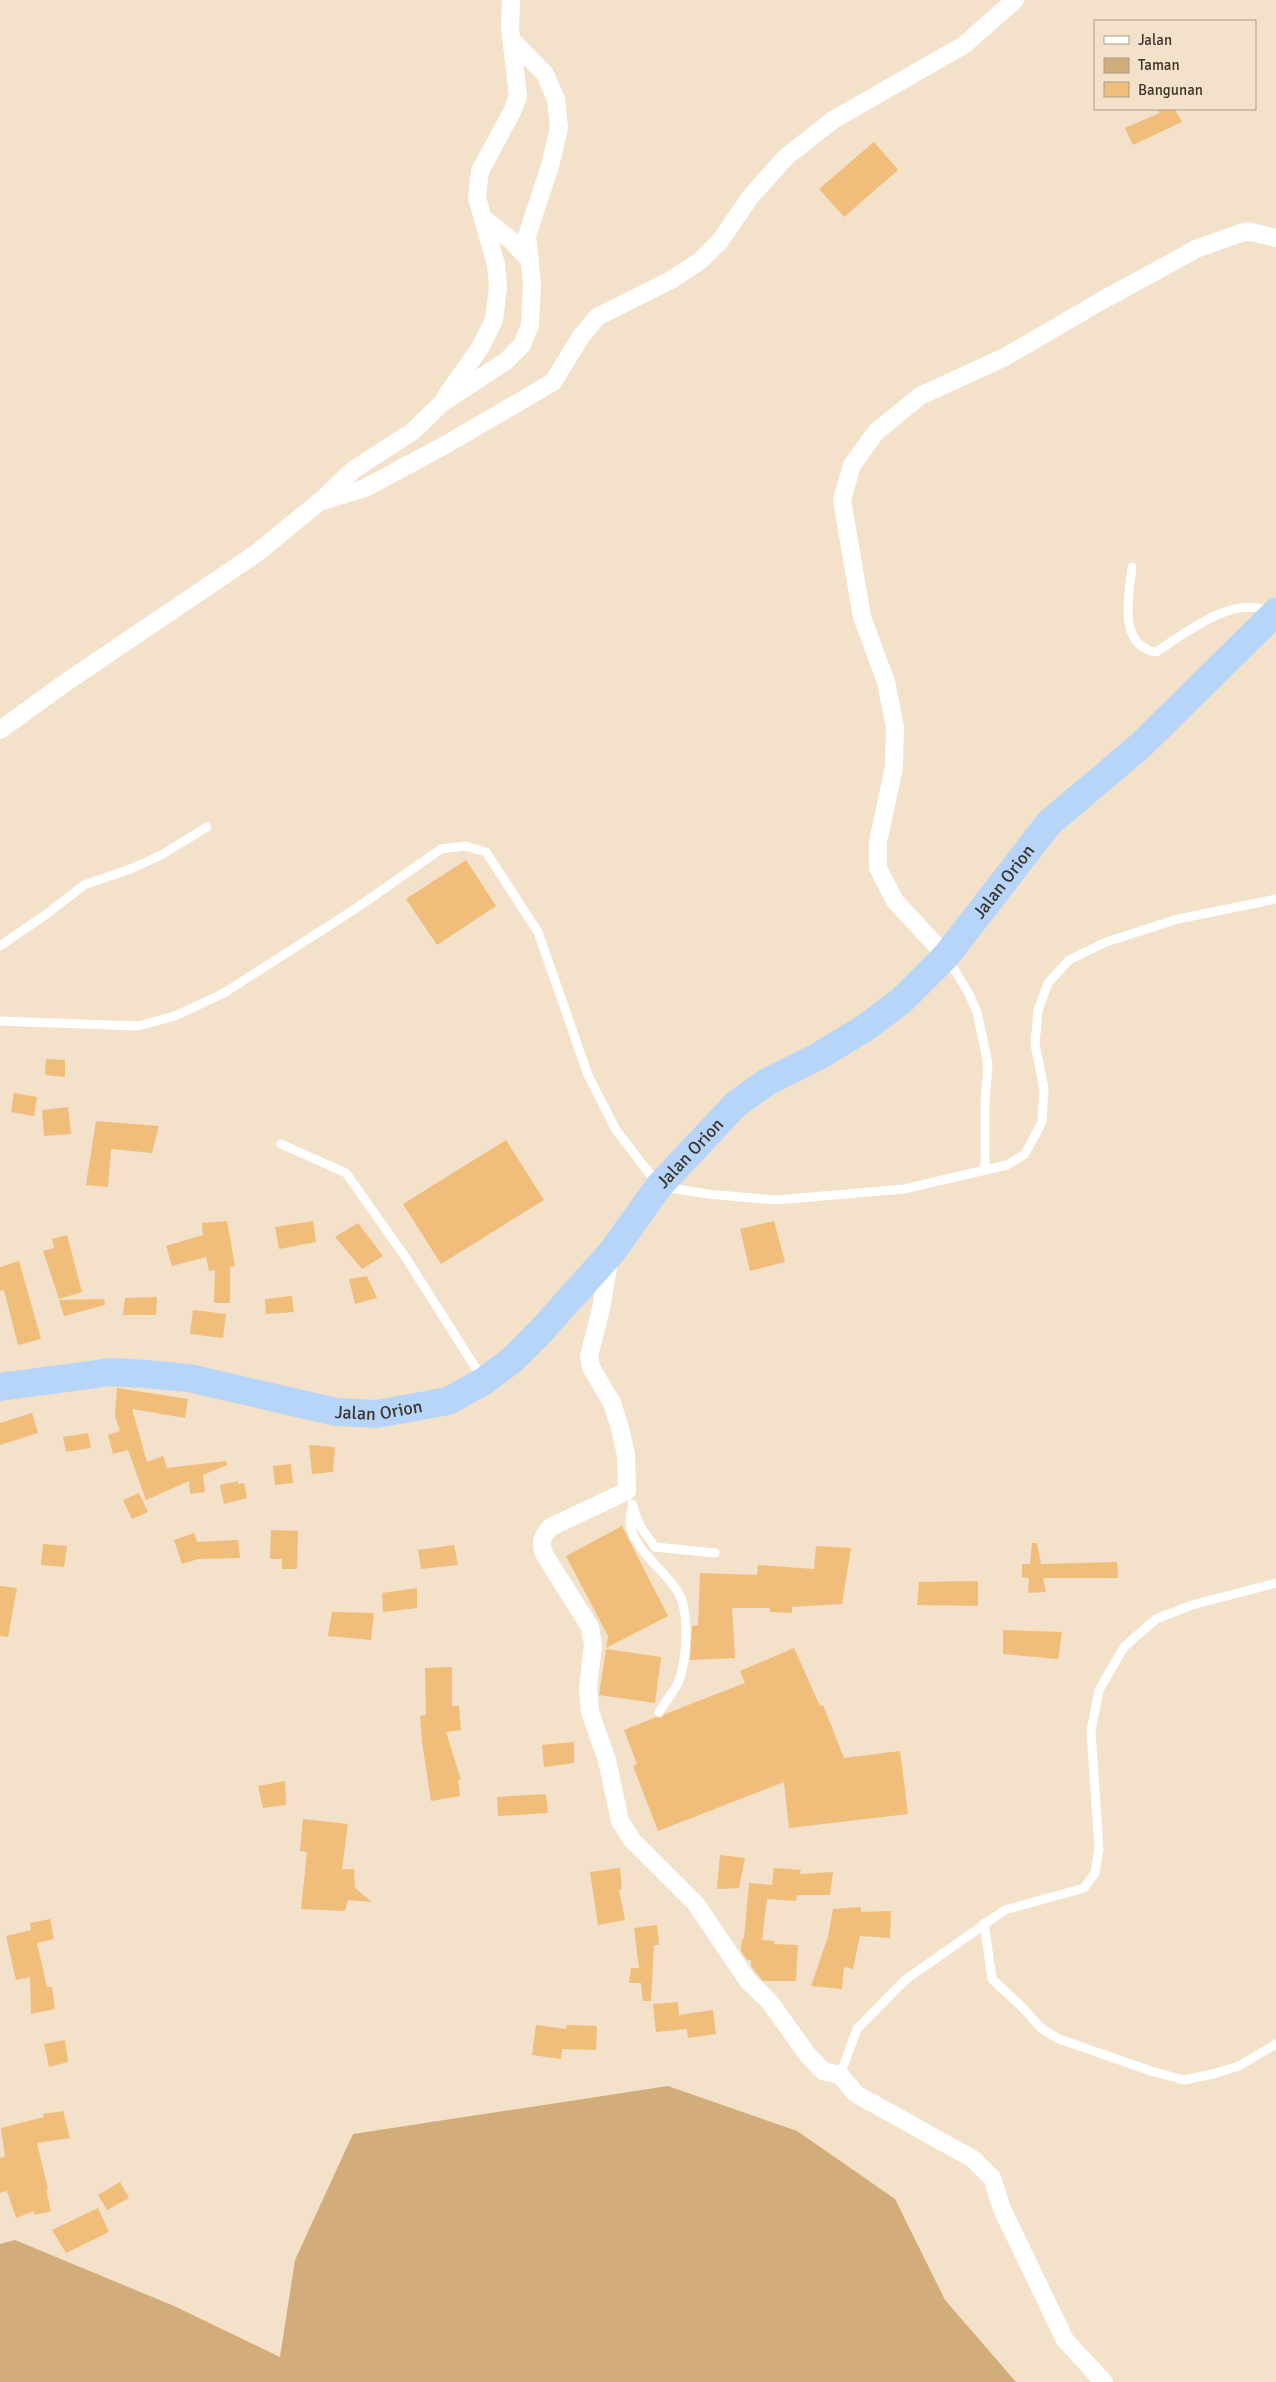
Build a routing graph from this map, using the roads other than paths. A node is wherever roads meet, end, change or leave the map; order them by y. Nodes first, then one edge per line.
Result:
1 (511, 0) edge
2 (1015, 0) edge
3 (511, 39) junction
4 (482, 218) junction
5 (1276, 238) edge
6 (530, 261) junction
7 (442, 403) junction
8 (320, 502) junction
9 (1132, 567) dead end
10 (1275, 613) edge
11 (0, 730) edge
12 (207, 827) dead end
13 (1276, 899) edge
14 (0, 946) edge
15 (946, 956) junction
16 (0, 1021) edge
17 (281, 1144) dead end
18 (985, 1170) junction
19 (659, 1186) junction
20 (611, 1254) junction
21 (484, 1381) junction
22 (0, 1387) edge
23 (630, 1499) junction
24 (715, 1553) dead end
25 (1276, 1583) edge
26 (659, 1712) dead end
27 (984, 1923) junction
28 (1276, 2044) edge
29 (840, 2076) junction
30 (1104, 2382) edge

1 - 3 street
2 - 8 street
3 - 4 street
3 - 6 street
4 - 6 street
4 - 7 street
5 - 15 street
6 - 7 street
7 - 8 street
8 - 11 street
9 - 10 lane
10 - 15 highway, Jalan Orion
12 - 14 lane
13 - 18 lane
15 - 18 lane
15 - 19 highway, Jalan Orion
16 - 19 lane
17 - 21 lane
18 - 19 lane
19 - 20 highway, Jalan Orion
20 - 21 highway, Jalan Orion
20 - 23 street
21 - 22 highway, Jalan Orion
23 - 24 lane
23 - 26 lane
23 - 29 street
25 - 27 lane
27 - 28 lane
27 - 29 lane
29 - 30 street

